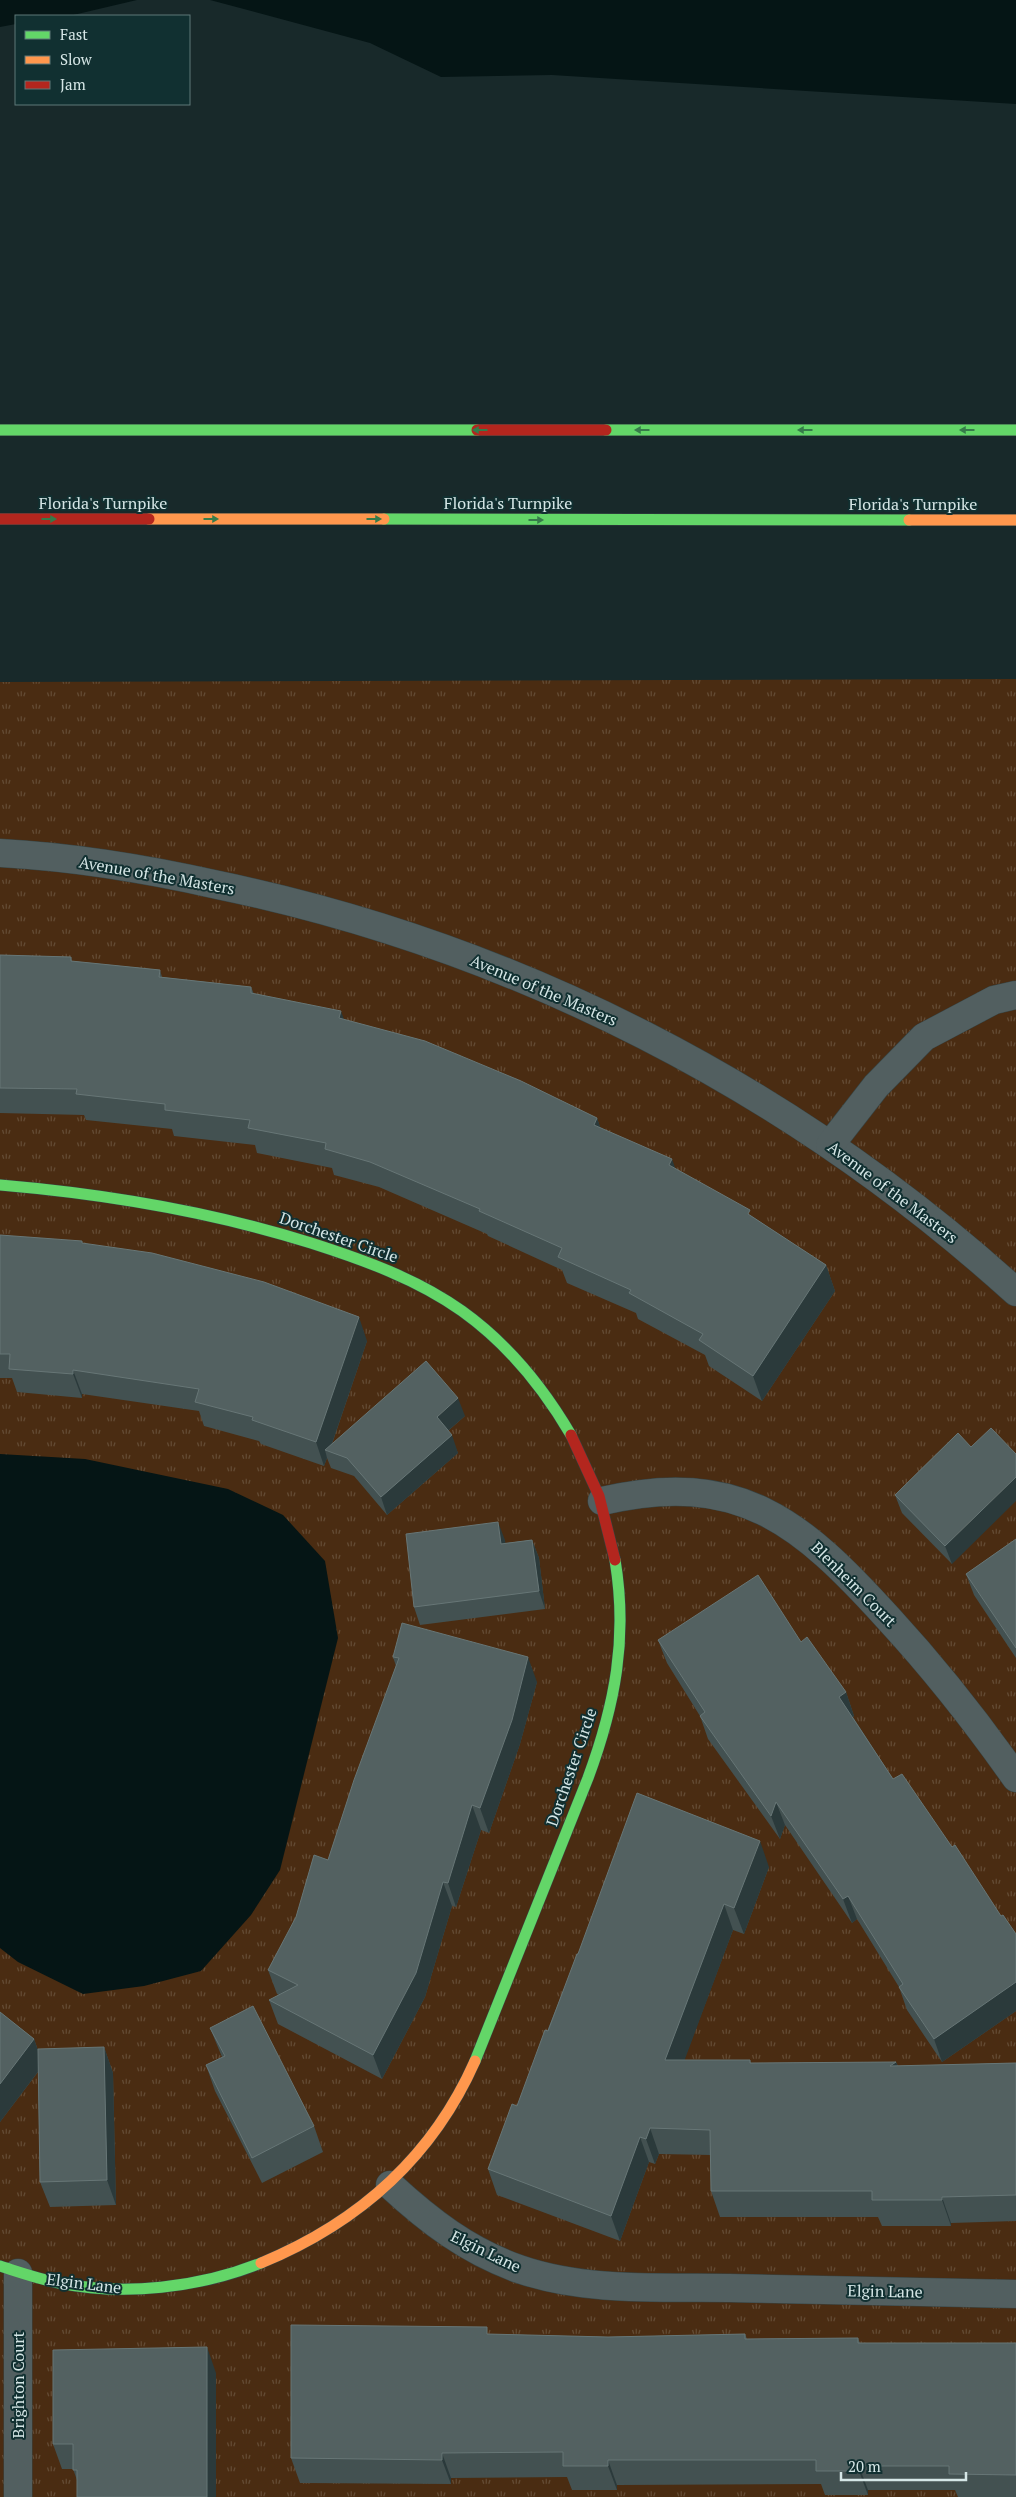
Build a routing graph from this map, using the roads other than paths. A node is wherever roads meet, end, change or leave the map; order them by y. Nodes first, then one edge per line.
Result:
1 (0, 430) edge
2 (1016, 430) edge
3 (0, 519) edge
4 (1016, 520) edge
5 (0, 853) edge
6 (1016, 995) edge
7 (830, 1145) junction
8 (0, 1185) edge
9 (1016, 1292) edge
10 (602, 1501) junction
11 (1016, 1778) edge
12 (390, 2185) junction
13 (9, 2269) edge
14 (1016, 2294) edge
15 (18, 2497) edge

2 -> 1 main road
3 -> 4 main road, Florida's Turnpike
5 - 7 street, Avenue of the Masters
6 - 7 street
7 - 9 street, Avenue of the Masters
8 - 10 main road, Dorchester Circle
10 - 11 street, Blenheim Court
10 - 12 main road, Dorchester Circle
12 - 13 main road, Elgin Lane
12 - 14 street, Elgin Lane
13 - 15 street, Brighton Court

